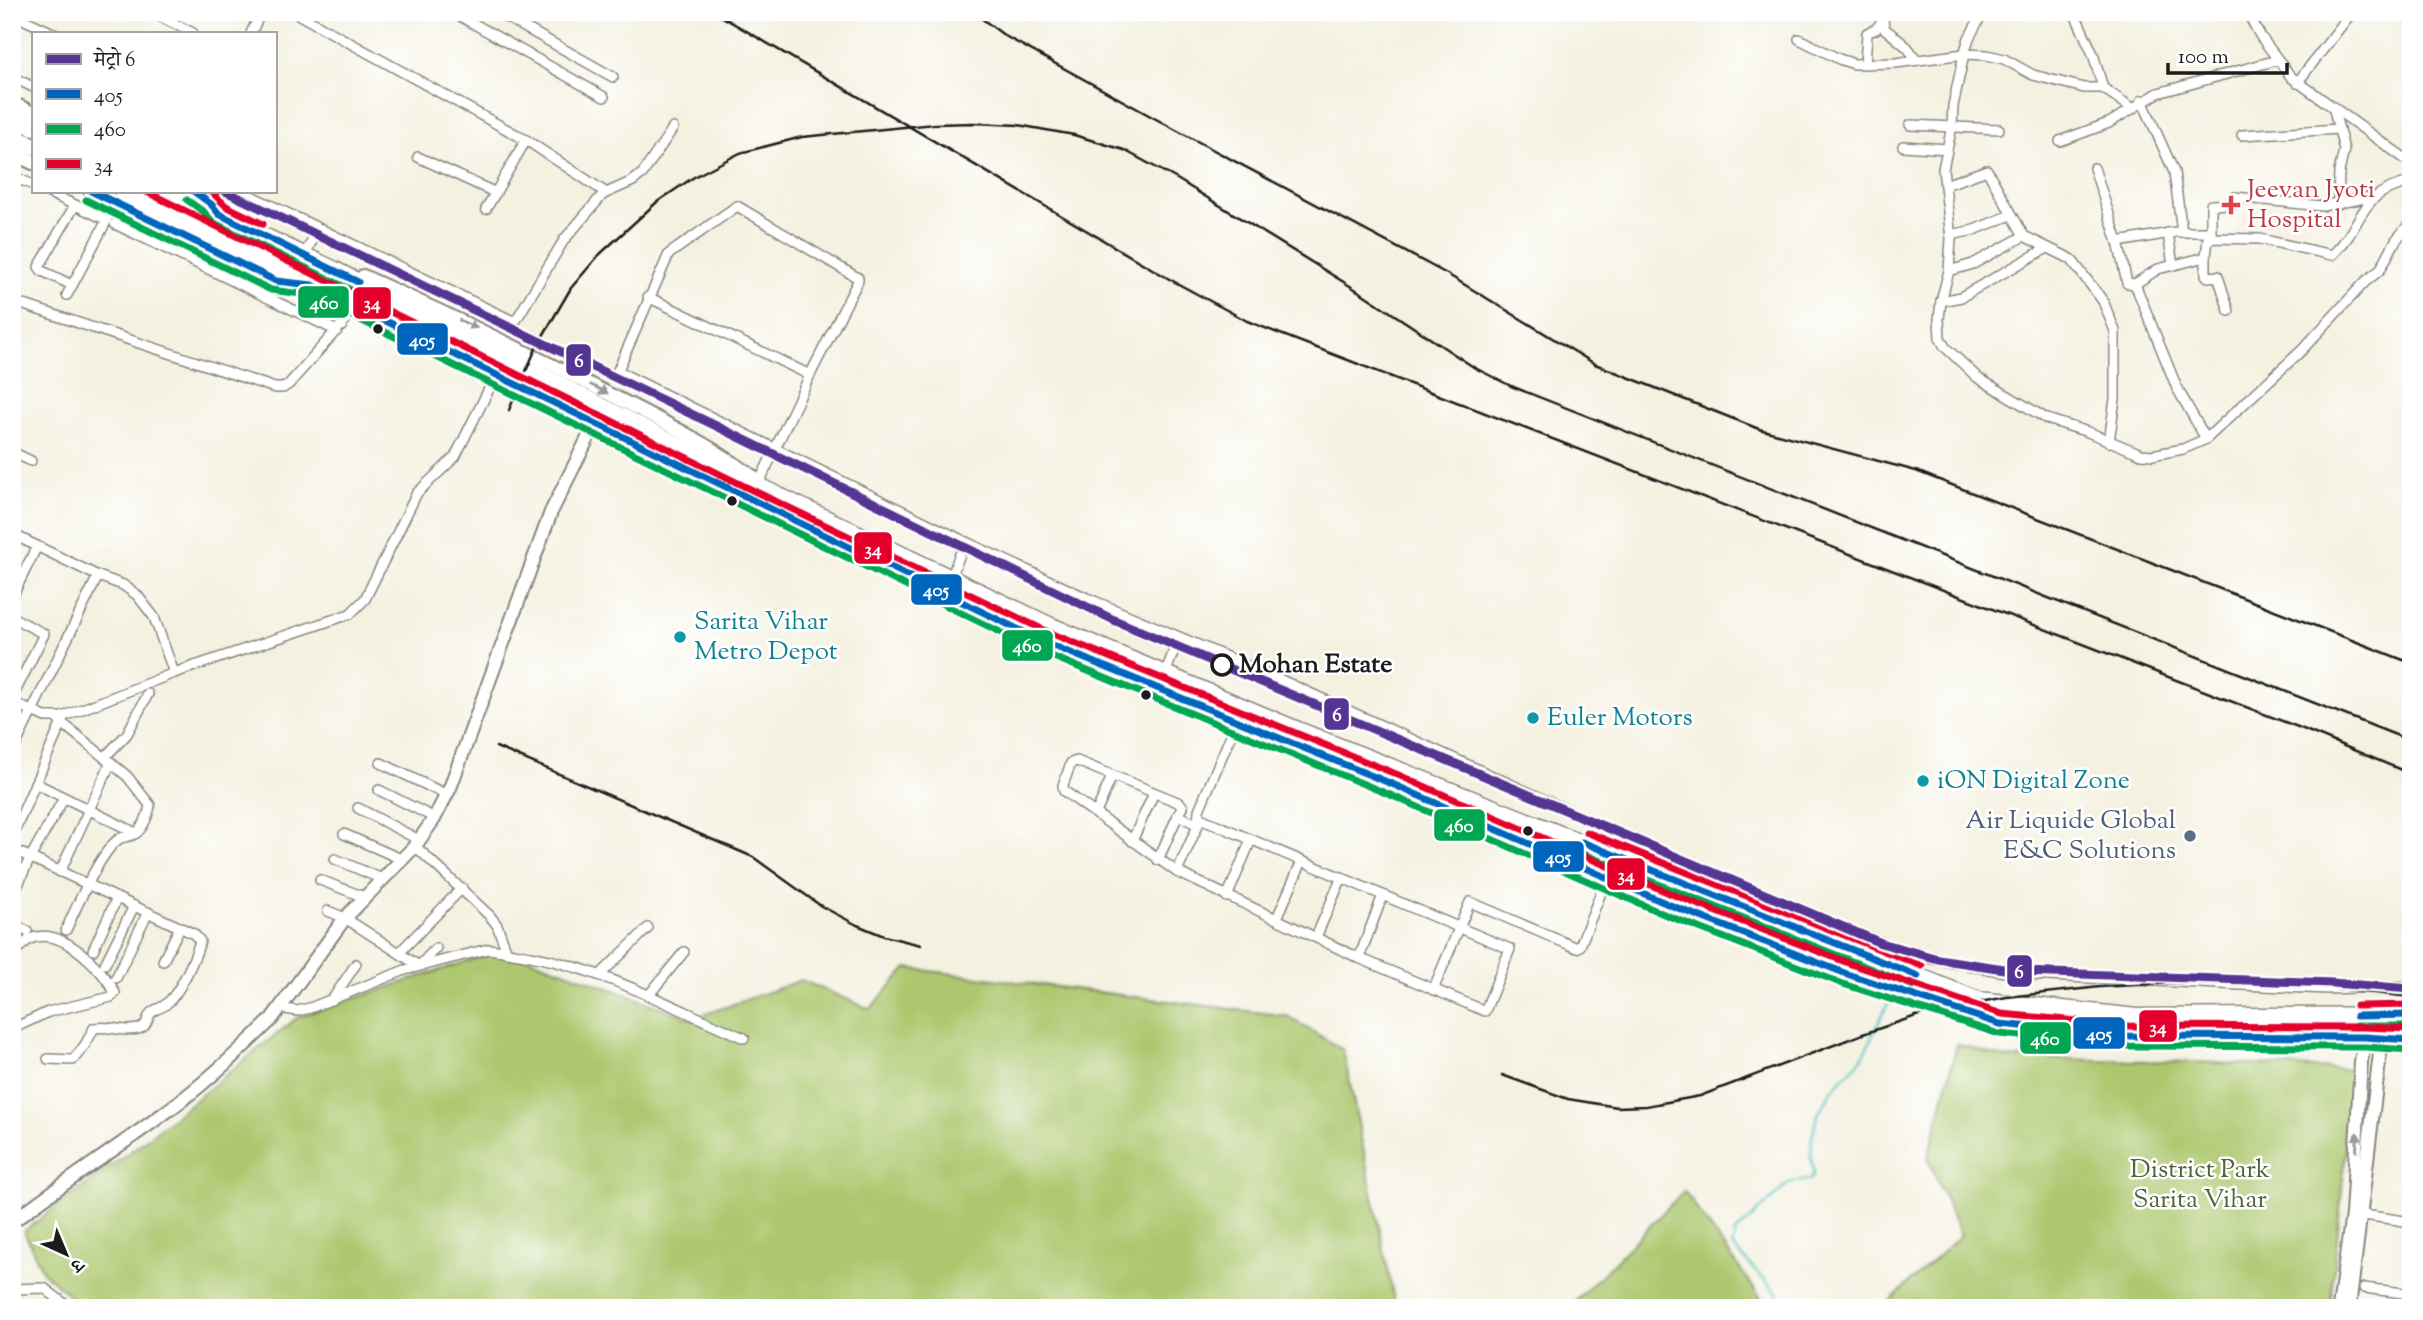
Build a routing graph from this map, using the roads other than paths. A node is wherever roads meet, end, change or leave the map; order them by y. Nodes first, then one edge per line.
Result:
1 (151, 12) edge
2 (261, 12) edge
3 (294, 12) edge
4 (453, 12) edge
5 (498, 12) edge
6 (1983, 12) edge
7 (2074, 12) edge
8 (2248, 12) edge
9 (2352, 12) edge
10 (12, 13) edge
11 (1883, 15) edge
12 (51, 32) edge
13 (191, 32) edge
14 (251, 32) edge
15 (1799, 39) dead end
16 (1964, 54) junction
17 (1917, 60) junction
18 (2277, 60) junction
19 (1865, 64) junction
20 (12, 77) edge
21 (613, 77) dead end
22 (2297, 83) junction
23 (32, 87) edge
24 (2103, 88) junction
25 (604, 97) dead end
26 (2142, 100) junction
27 (12, 104) edge
28 (2132, 107) junction
29 (2334, 109) junction
30 (32, 114) edge
31 (12, 117) edge
32 (1910, 125) dead end
33 (1952, 126) junction
34 (32, 127) edge
35 (673, 128) dead end
36 (2339, 129) junction
37 (1999, 130) dead end
38 (2242, 135) dead end
39 (12, 136) edge
40 (526, 140) junction
41 (2060, 141) dead end
42 (32, 146) edge
43 (1903, 146) dead end
44 (1947, 149) junction
45 (12, 152) edge
46 (418, 157) dead end
47 (32, 162) edge
48 (2411, 163) edge
49 (2094, 168) dead end
50 (12, 176) edge
51 (2411, 182) edge
52 (32, 185) edge
53 (1945, 185) junction
54 (47, 192) edge
55 (93, 192) edge
56 (124, 192) edge
57 (172, 192) edge
58 (196, 192) edge
59 (243, 192) edge
60 (496, 192) junction
61 (604, 194) junction
62 (2373, 197) junction
63 (2338, 204) junction
64 (75, 205) junction
65 (486, 209) dead end
66 (219, 214) junction
67 (2011, 215) junction
68 (2411, 222) edge
69 (116, 224) dead end
70 (319, 229) junction
71 (2182, 232) junction
72 (2168, 233) junction
73 (1951, 235) junction
74 (2211, 235) junction
75 (2024, 236) junction
76 (2118, 242) junction
77 (2047, 248) junction
78 (304, 256) junction
79 (2206, 257) junction
80 (2173, 265) junction
81 (1949, 271) junction
82 (2135, 284) junction
83 (72, 285) junction
84 (312, 285) junction
85 (67, 295) dead end
86 (648, 297) junction
87 (338, 298) junction
88 (12, 301) edge
89 (1941, 301) junction
90 (357, 307) junction
91 (2229, 311) dead end
92 (340, 328) junction
93 (496, 375) junction
94 (810, 375) junction
95 (595, 424) junction
96 (2206, 439) junction
97 (2109, 442) junction
98 (776, 449) junction
99 (12, 452) edge
100 (32, 461) dead end
101 (759, 483) junction
102 (12, 534) edge
103 (37, 546) junction
104 (960, 554) dead end
105 (98, 576) junction
106 (951, 578) junction
107 (12, 597) edge
108 (12, 617) edge
109 (1180, 637) junction
110 (174, 673) junction
111 (1165, 674) junction
112 (148, 694) dead end
113 (12, 700) edge
114 (34, 712) junction
115 (59, 720) junction
116 (1237, 722) junction
117 (12, 752) edge
118 (108, 759) junction
119 (381, 762) dead end
120 (1112, 776) junction
121 (35, 783) junction
122 (379, 790) dead end
123 (1154, 793) junction
124 (447, 795) junction
125 (64, 797) junction
126 (358, 808) dead end
127 (89, 810) junction
128 (1096, 813) junction
129 (1178, 815) junction
130 (435, 818) junction
131 (1198, 821) junction
132 (136, 833) junction
133 (344, 834) dead end
134 (12, 837) edge
135 (1251, 840) junction
136 (1132, 841) junction
137 (417, 843) junction
138 (12, 849) edge
139 (30, 858) junction
140 (335, 859) dead end
141 (401, 859) junction
142 (1158, 860) junction
143 (1302, 861) junction
144 (60, 872) junction
145 (1177, 872) junction
146 (1342, 877) junction
147 (1607, 877) junction
148 (382, 879) junction
149 (320, 880) dead end
150 (87, 884) junction
151 (462, 888) junction
152 (1383, 895) junction
153 (364, 897) junction
154 (1227, 897) junction
155 (12, 898) edge
156 (117, 898) junction
157 (134, 906) junction
158 (328, 911) dead end
159 (148, 912) junction
160 (345, 918) junction
161 (1277, 918) junction
162 (12, 924) edge
163 (180, 927) junction
164 (648, 928) dead end
165 (1460, 928) junction
166 (66, 930) dead end
167 (27, 931) dead end
168 (1316, 937) junction
169 (436, 948) dead end
170 (93, 950) dead end
171 (507, 952) junction
172 (684, 952) dead end
173 (12, 953) edge
174 (398, 953) junction
175 (1359, 958) junction
176 (163, 961) dead end
177 (105, 964) dead end
178 (356, 964) dead end
179 (419, 966) junction
180 (600, 975) junction
181 (116, 978) dead end
182 (2411, 986) edge
183 (1433, 990) junction
184 (648, 996) junction
185 (332, 1000) junction
186 (279, 1008) junction
187 (2411, 1015) edge
188 (12, 1029) edge
189 (2365, 1037) junction
190 (2382, 1037) junction
191 (744, 1038) dead end
192 (2411, 1040) edge
193 (48, 1059) dead end
194 (2356, 1214) junction
195 (12, 1222) edge
196 (2411, 1222) edge
197 (2364, 1288) dead end
198 (12, 1289) edge
199 (2411, 1294) edge
200 (70, 1308) edge
201 (2339, 1308) edge
202 (2349, 1308) edge

1 - 13 street
2 - 14 street
3 - 40 street
4 - 25 street
5 - 21 street
6 - 16 street
7 - 24 street
8 - 18 street
9 - 22 street
10 - 12 street
11 - 17 street
11 - 19 street
15 - 19 street
16 - 17 street
16 - 24 street
16 - 33 street
17 - 19 street
18 - 22 street
18 - 26 street
20 - 23 street
22 - 29 street
24 - 28 street
26 - 28 street
26 - 71 street
27 - 30 main road
28 - 41 street
29 - 36 street
29 - 48 street
31 - 34 highway
32 - 33 street
33 - 37 street
33 - 44 street
35 - 61 street
36 - 38 street
36 - 63 street
39 - 42 highway
40 - 60 street
40 - 61 street
43 - 44 street
44 - 53 street
45 - 47 main road
46 - 60 street
49 - 76 street
50 - 52 street
51 - 62 street
53 - 67 street
53 - 73 street
54 - 64 street
55 - 84 main road
56 - 84 highway
57 - 66 highway
58 - 66 main road
59 - 70 street
60 - 65 street
61 - 70 street
62 - 63 street
62 - 74 street
63 - 74 street
64 - 83 street
64 - 83 street
66 - 78 highway
67 - 73 street
67 - 75 street
68 - 96 street
69 - 92 street
70 - 78 street
71 - 72 street
71 - 74 street
72 - 76 street
72 - 80 street
73 - 81 street
74 - 79 street
75 - 77 street
75 - 81 street
76 - 82 street
77 - 89 street
77 - 97 street
78 -> 101 highway
79 - 80 street
79 - 91 street
80 - 82 street
81 - 89 street
82 - 96 street
83 - 85 street
84 - 87 highway
86 - 94 street
86 - 94 street
86 - 98 street
87 - 90 highway
87 - 92 street
88 - 92 street
89 - 97 street
90 - 92 street
90 - 93 highway
93 - 95 highway
93 - 110 street
94 - 98 street
95 - 116 highway
95 - 124 street
96 - 97 street
98 - 101 street
98 - 109 street
99 - 100 street
101 - 106 highway
102 - 103 street
103 - 105 street
103 - 107 street
104 - 106 street
105 - 110 street
105 - 114 street
106 - 111 highway
108 - 113 street
109 - 111 street
109 - 182 street
110 - 115 street
111 - 187 highway
112 - 118 street
113 - 114 street
114 - 115 street
114 - 117 street
115 - 118 street
115 - 121 street
116 - 131 street
116 - 147 highway
118 - 127 street
118 - 132 street
119 - 124 street
120 - 123 street
120 - 128 street
120 - 128 street
121 - 125 street
121 - 134 street
122 - 130 street
123 - 129 street
123 - 136 street
124 - 130 street
125 - 127 street
125 - 139 street
126 - 137 street
127 - 132 street
127 - 144 street
128 - 136 street
129 - 131 street
129 - 142 street
130 - 137 street
131 - 135 street
131 - 145 street
132 - 150 street
133 - 141 street
135 - 143 street
135 - 154 street
136 - 142 street
137 - 141 street
137 - 151 street
138 - 139 street
139 - 144 street
139 - 155 street
140 - 148 street
141 - 148 street
142 - 145 street
143 - 146 street
143 - 161 street
144 - 150 street
145 - 154 street
146 - 152 street
146 - 168 street
147 - 165 street
147 - 189 highway
148 - 153 street
149 - 153 street
150 - 156 street
150 - 166 street
151 - 171 street
151 - 174 street
152 - 165 street
152 - 175 street
153 - 160 street
154 - 161 street
156 - 157 street
156 - 170 street
157 - 159 street
157 - 177 street
158 - 160 street
159 - 163 street
159 - 181 street
160 - 174 street
160 - 186 street
161 - 168 street
162 - 167 street
163 - 176 street
163 - 193 street
164 - 180 street
165 - 183 street
165 - 183 street
168 - 175 street
169 - 179 street
171 - 179 street
171 - 180 street
172 - 184 street
173 - 188 street
174 - 179 street
175 - 183 street
178 - 185 street
179 - 185 street
180 - 184 street
184 - 191 street
185 - 186 street
186 - 195 street
189 - 190 highway
194 -> 189 street
190 - 192 highway
190 - 194 street
194 - 196 street
194 - 201 street
194 - 202 street
197 - 199 street
198 - 200 street

